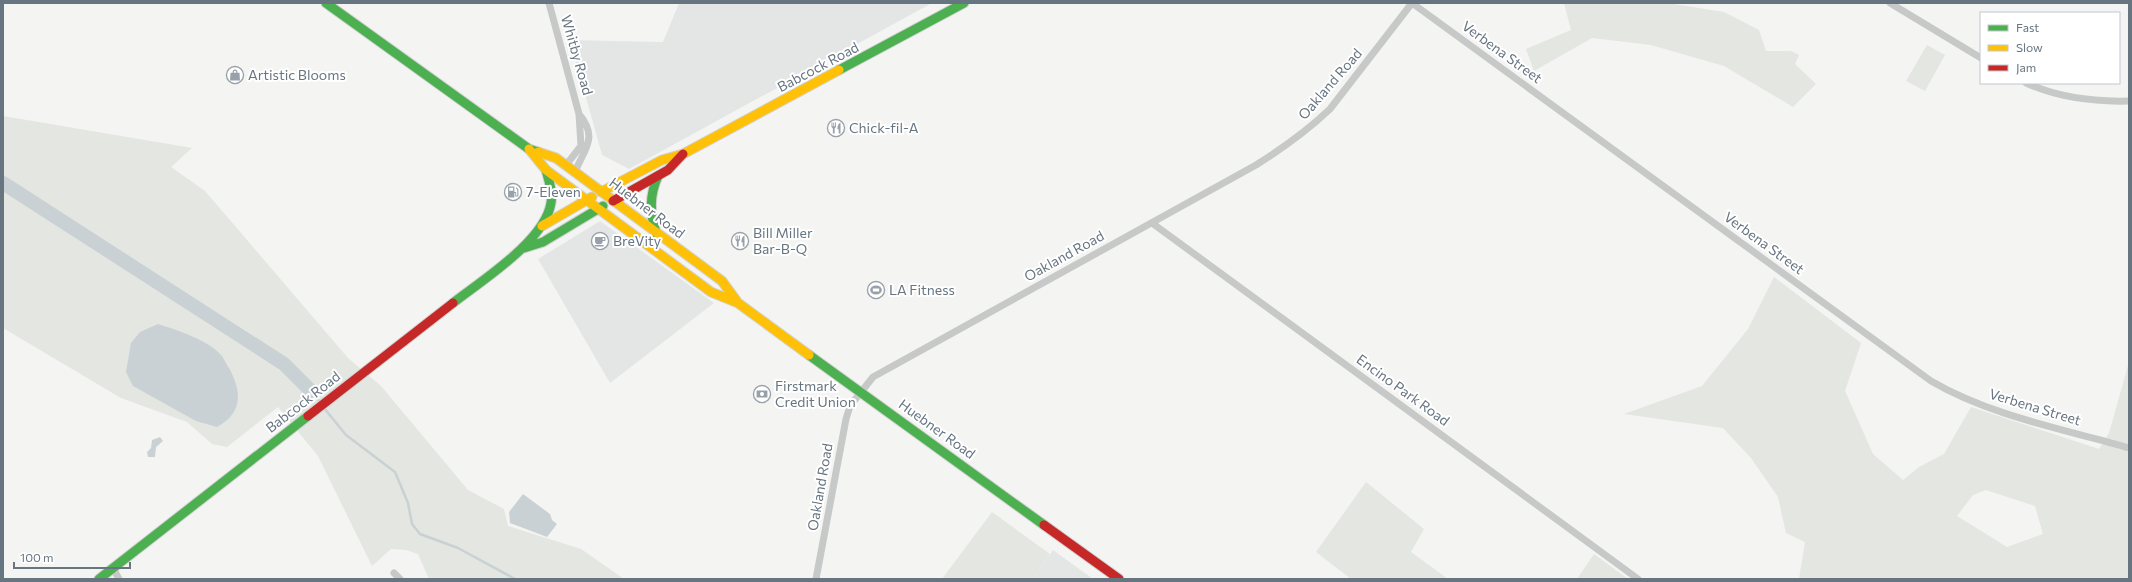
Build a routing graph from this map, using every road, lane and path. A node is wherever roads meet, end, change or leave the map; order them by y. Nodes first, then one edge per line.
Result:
1 (326, 3) edge
2 (549, 3) edge
3 (964, 3) edge
4 (1412, 3) edge
5 (1890, 3) edge
6 (1980, 57) edge
7 (2029, 84) edge
8 (2129, 101) edge
9 (580, 114) junction
10 (529, 149) junction
11 (683, 154) junction
12 (566, 165) junction
13 (546, 170) junction
14 (575, 172) junction
15 (658, 176) junction
16 (601, 192) junction
17 (586, 200) junction
18 (613, 201) junction
19 (598, 209) junction
20 (1152, 223) junction
21 (536, 230) junction
22 (656, 233) junction
23 (524, 248) junction
24 (738, 303) junction
25 (860, 391) junction
26 (2129, 448) edge
27 (113, 568) junction
28 (394, 573) dead end
29 (99, 579) edge
30 (119, 579) edge
31 (400, 579) edge
32 (816, 579) edge
33 (1119, 579) edge
34 (1638, 579) edge

1 - 10 main road, Huebner Road
2 - 9 street, Whitby Road
3 - 11 main road, Babcock Road
4 - 20 street, Oakland Road
4 - 26 street, Verbena Street
5 - 6 street
7 - 8 street
9 - 12 street, Whitby Road
9 - 14 street, Whitby Road
10 - 12 main road, Huebner Road
10 - 13 main road, Huebner Road
11 - 15 main road, Babcock Road
11 - 16 main road, Babcock Road
12 - 14 main road, Huebner Road
13 - 17 main road, Huebner Road
13 - 21 main road
14 - 16 main road, Huebner Road
15 - 18 main road, Babcock Road
15 - 22 main road
16 - 17 main road, Babcock Road
16 - 18 main road, Huebner Road
17 - 19 main road, Huebner Road
17 - 21 main road, Babcock Road
18 - 19 main road, Babcock Road
18 - 22 main road, Huebner Road
19 - 23 main road, Babcock Road
19 - 24 main road, Huebner Road
20 - 25 street, Oakland Road
20 - 34 street, Encino Park Road
21 - 23 main road, Babcock Road
22 - 24 main road, Huebner Road
23 - 27 main road, Babcock Road
24 - 25 main road, Huebner Road
25 - 32 street, Oakland Road
25 - 33 main road, Huebner Road
27 - 29 main road, Babcock Road
27 - 30 street
28 - 31 street

